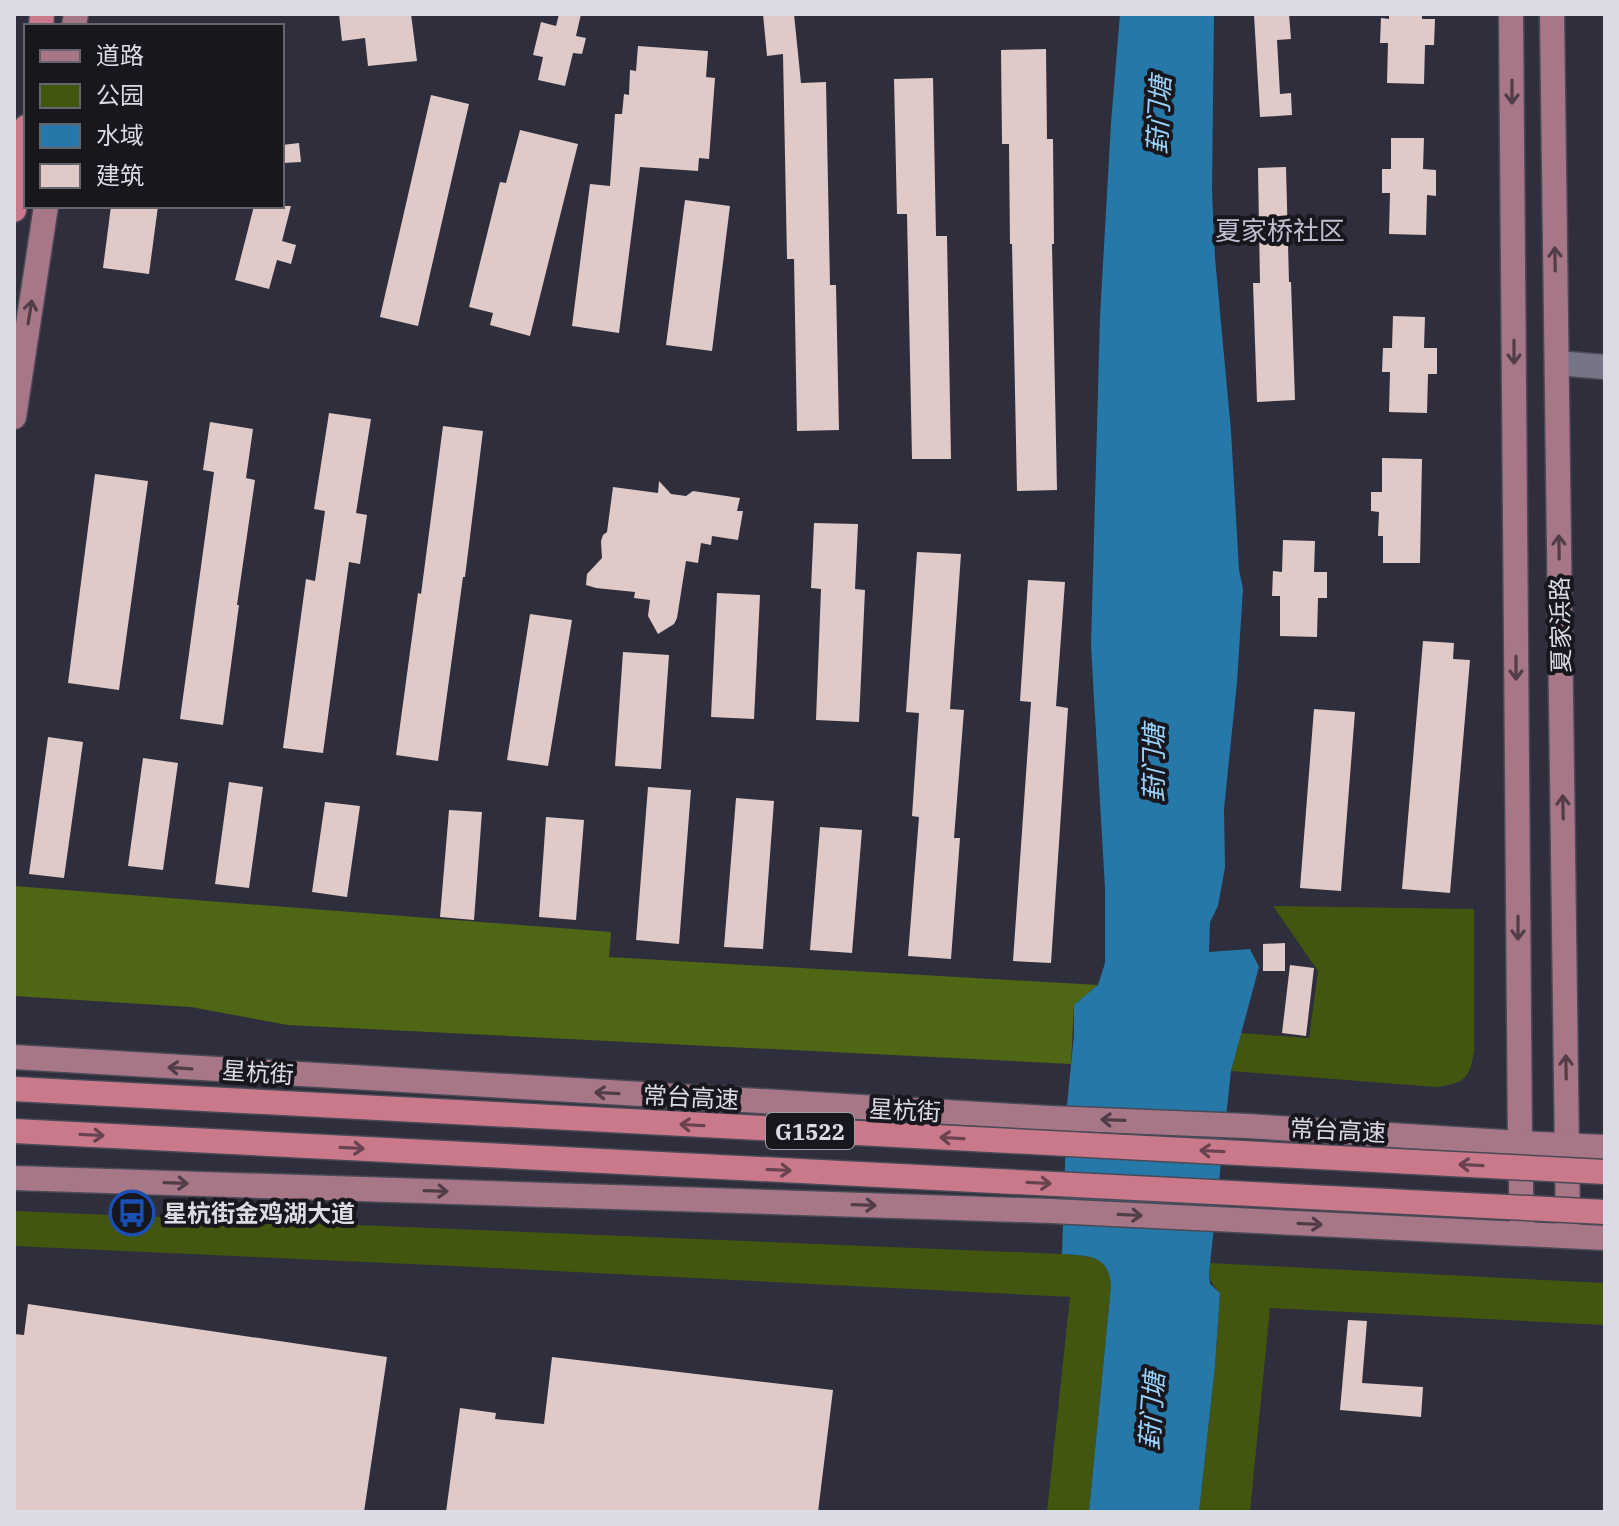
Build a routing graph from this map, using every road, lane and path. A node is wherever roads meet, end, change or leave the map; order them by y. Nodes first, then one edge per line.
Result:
1 (1511, 14) edge
2 (1552, 14) edge
3 (24, 141) edge
4 (46, 208) edge
5 (14, 210) edge
6 (1557, 363) junction
7 (1605, 367) edge
8 (14, 417) edge
9 (1560, 616) junction
10 (1516, 618) junction
11 (14, 1057) edge
12 (14, 1089) edge
13 (14, 1131) edge
14 (1520, 1143) junction
15 (1567, 1145) junction
16 (1605, 1147) edge
17 (1605, 1172) edge
18 (14, 1178) edge
19 (1605, 1212) edge
20 (1522, 1234) junction
21 (1568, 1237) junction
22 (1605, 1238) edge

1 -> 10 main road, 夏家浜路
6 -> 2 main road, 夏家浜路
3 - 5 highway
8 -> 4 main road
6 - 7 street
9 -> 6 main road, 夏家浜路
9 - 10 main road
15 -> 9 main road, 夏家浜路
10 -> 14 main road, 夏家浜路
14 -> 11 main road, 星杭街
17 -> 12 highway, 常台高速 / G1522, bridge
13 -> 19 highway, G1522, bridge
14 - 15 main road, 星杭街
14 - 20 main road, 夏家浜路
15 - 16 main road, 星杭街
15 - 21 main road, 夏家浜路
18 -> 20 main road
20 - 21 main road
21 - 22 main road

